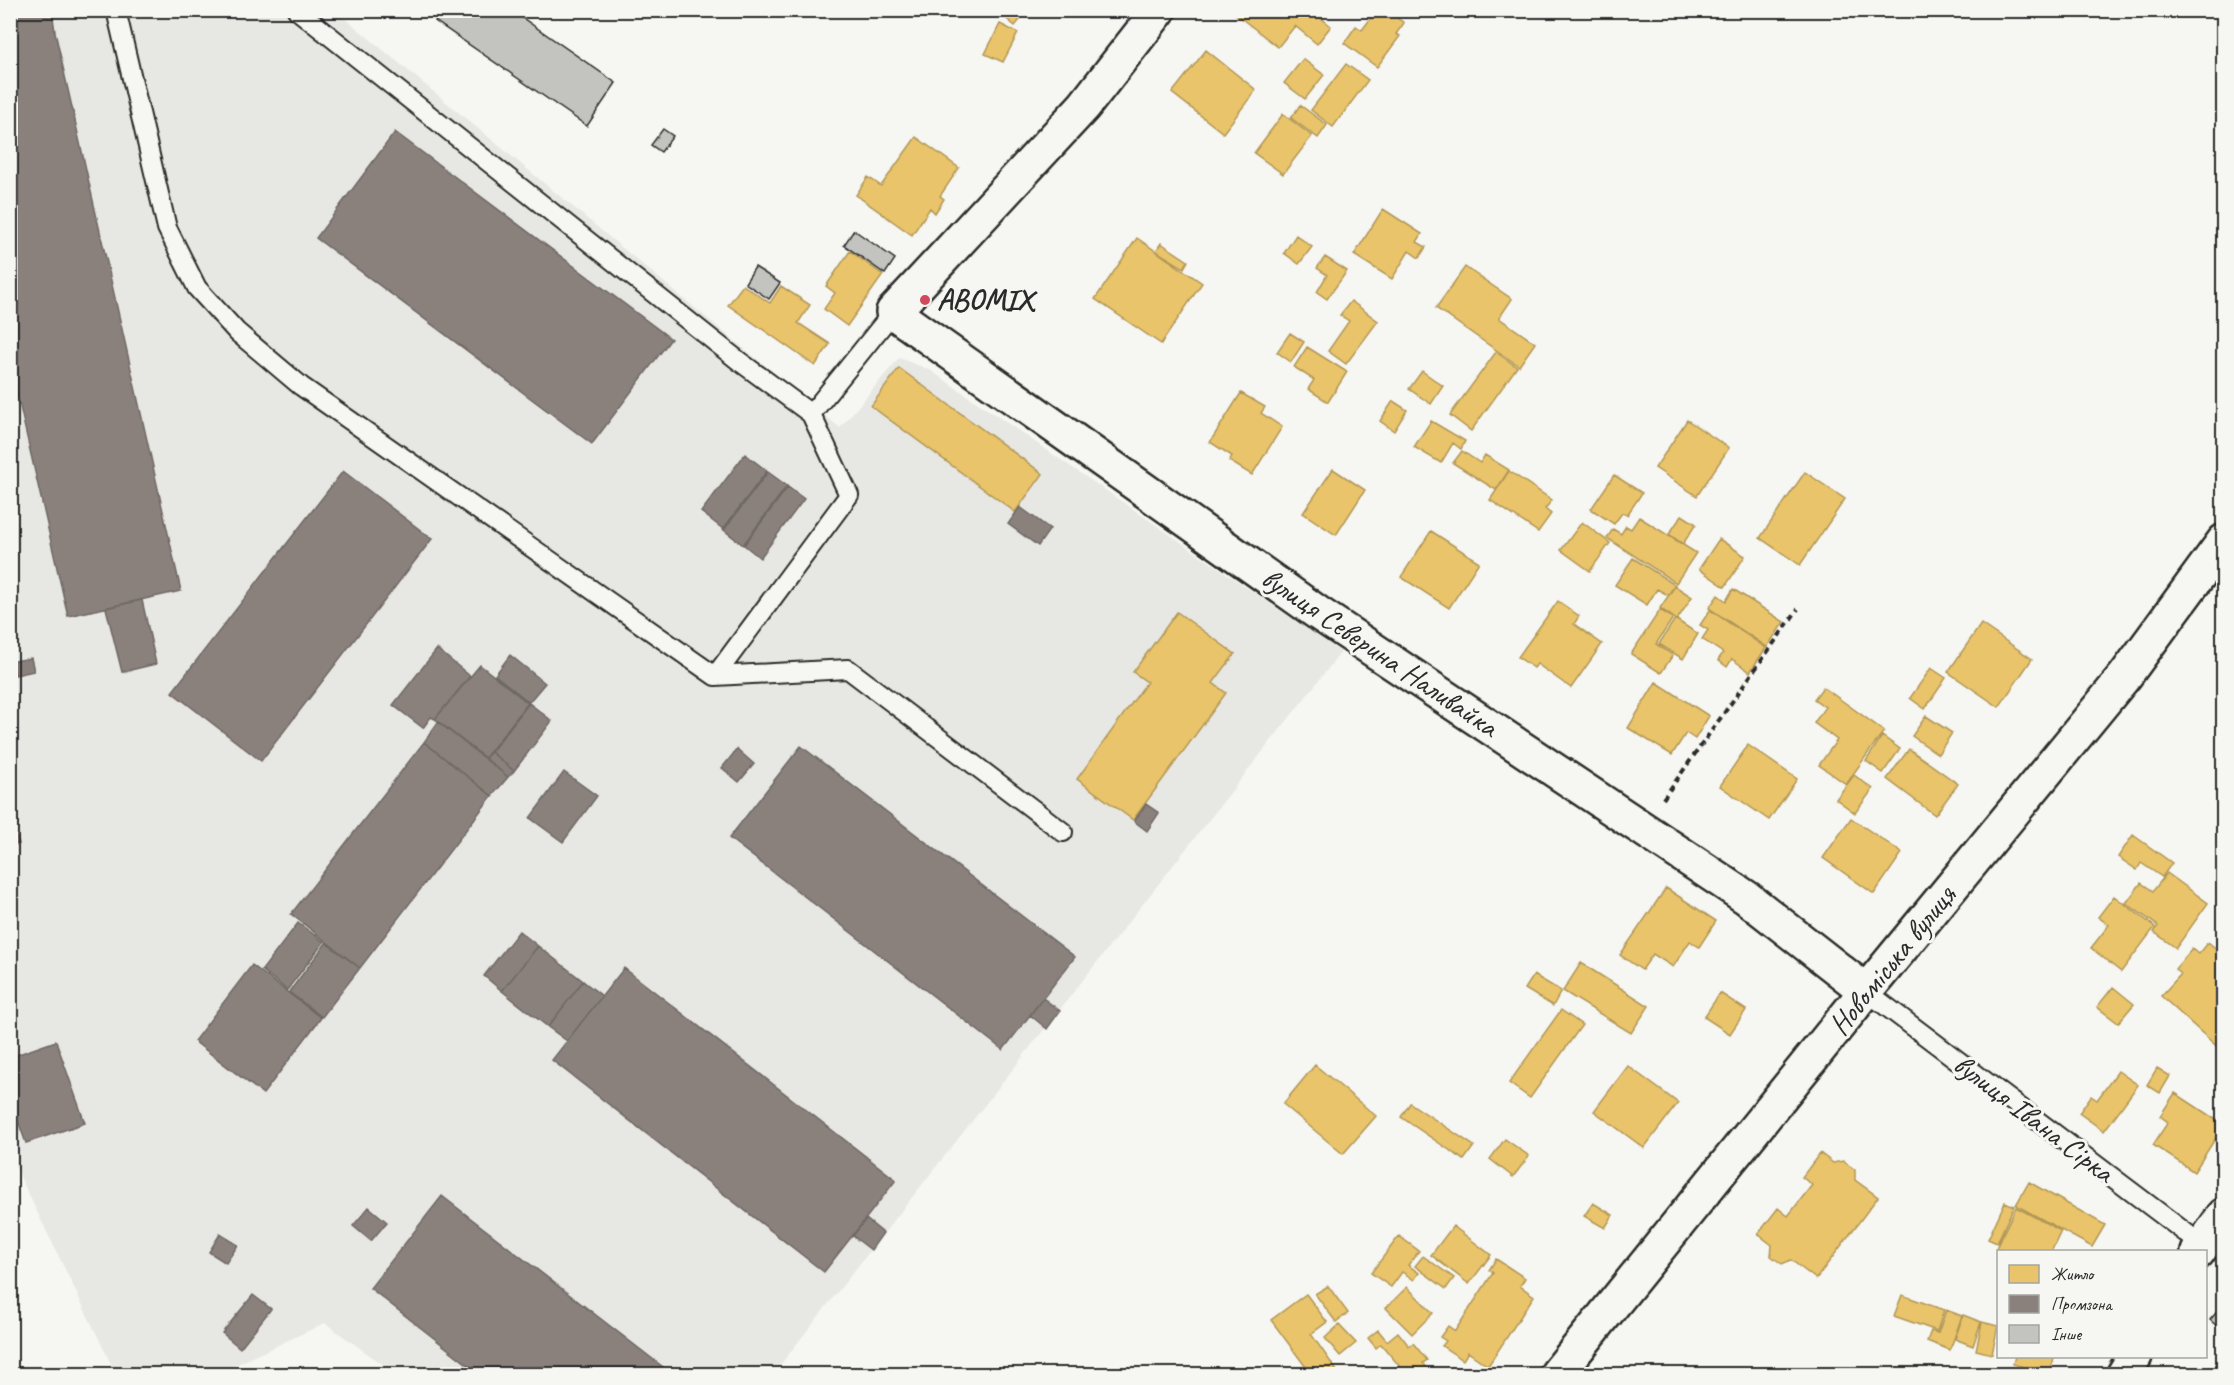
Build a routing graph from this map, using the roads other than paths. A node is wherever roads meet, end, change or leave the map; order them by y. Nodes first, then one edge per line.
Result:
1 (116, 10) edge
2 (297, 10) edge
3 (1159, 10) edge
4 (893, 312) junction
5 (811, 414) junction
6 (2223, 541) edge
7 (716, 676) junction
8 (1064, 832) dead end
9 (1866, 992) junction
10 (2223, 1215) edge
11 (2200, 1248) edge
12 (2134, 1358) edge
13 (1557, 1374) edge
14 (2124, 1374) edge

1 - 7 lane
2 - 5 lane
3 - 4 street
4 - 5 lane
4 - 9 street, вулиця Северина Наливайка
5 - 7 lane
6 - 9 street, Новоміська вулиця
7 - 8 lane
9 - 11 lane, вулиця Івана Сірка
9 - 13 street, Новоміська вулиця
10 - 11 street, вулиця Івана Сірка
12 - 14 street

